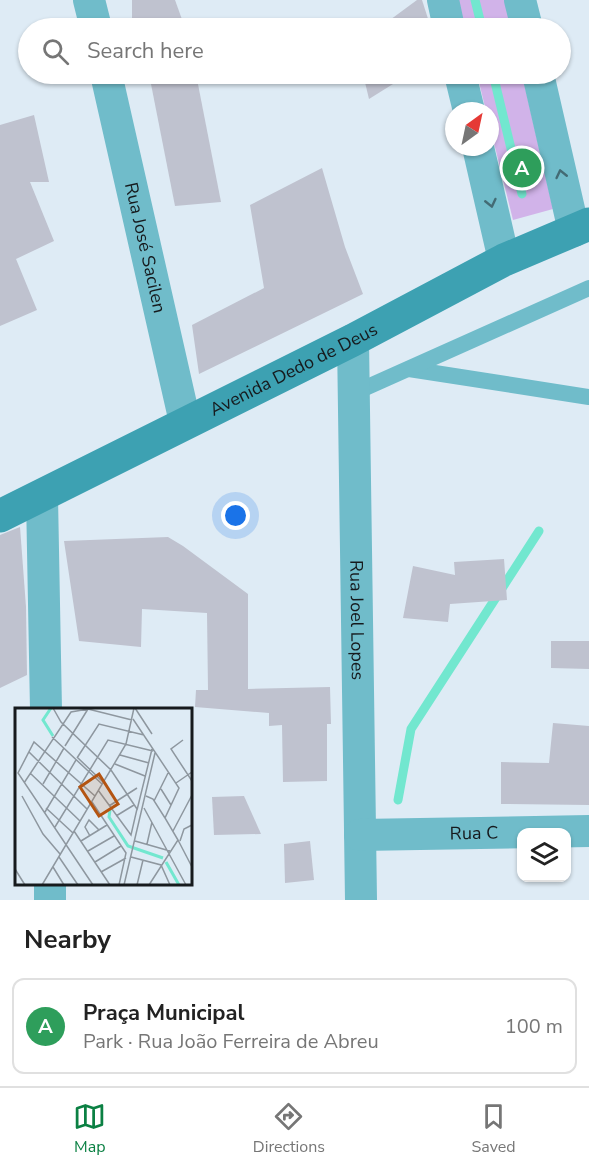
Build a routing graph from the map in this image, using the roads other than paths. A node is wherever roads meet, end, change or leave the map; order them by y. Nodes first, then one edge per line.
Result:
1 (89, 0) edge
2 (443, 0) edge
3 (520, 0) edge
4 (94, 18) edge
5 (447, 18) edge
6 (524, 18) edge
7 (108, 84) edge
8 (462, 84) edge
9 (541, 84) edge
10 (467, 102) edge
11 (480, 156) edge
12 (582, 228) edge
13 (504, 260) junction
14 (589, 288) edge
15 (353, 340) junction
16 (408, 369) junction
17 (354, 393) junction
18 (589, 397) edge
19 (185, 422) junction
20 (42, 497) junction
21 (0, 516) edge
22 (46, 708) edge
23 (589, 831) edge
24 (360, 835) junction
25 (362, 900) edge

1 - 4 street
2 - 5 street
3 - 6 street
7 - 19 street, Rua José Sacilen
8 - 10 street
12 -> 9 street
11 -> 13 street
12 - 13 main road, Avenida Dedo de Deus
13 - 15 main road, Avenida Dedo de Deus
14 - 16 lane
15 - 17 street, Rua Joel Lopes
15 - 19 main road, Avenida Dedo de Deus
16 - 17 lane
16 - 18 lane
17 - 24 street, Rua Joel Lopes
19 - 20 main road, Avenida Dedo de Deus
20 - 21 main road, Avenida Dedo de Deus
20 - 22 street
23 - 24 street, Rua C
24 - 25 street, Rua Joel Lopes

